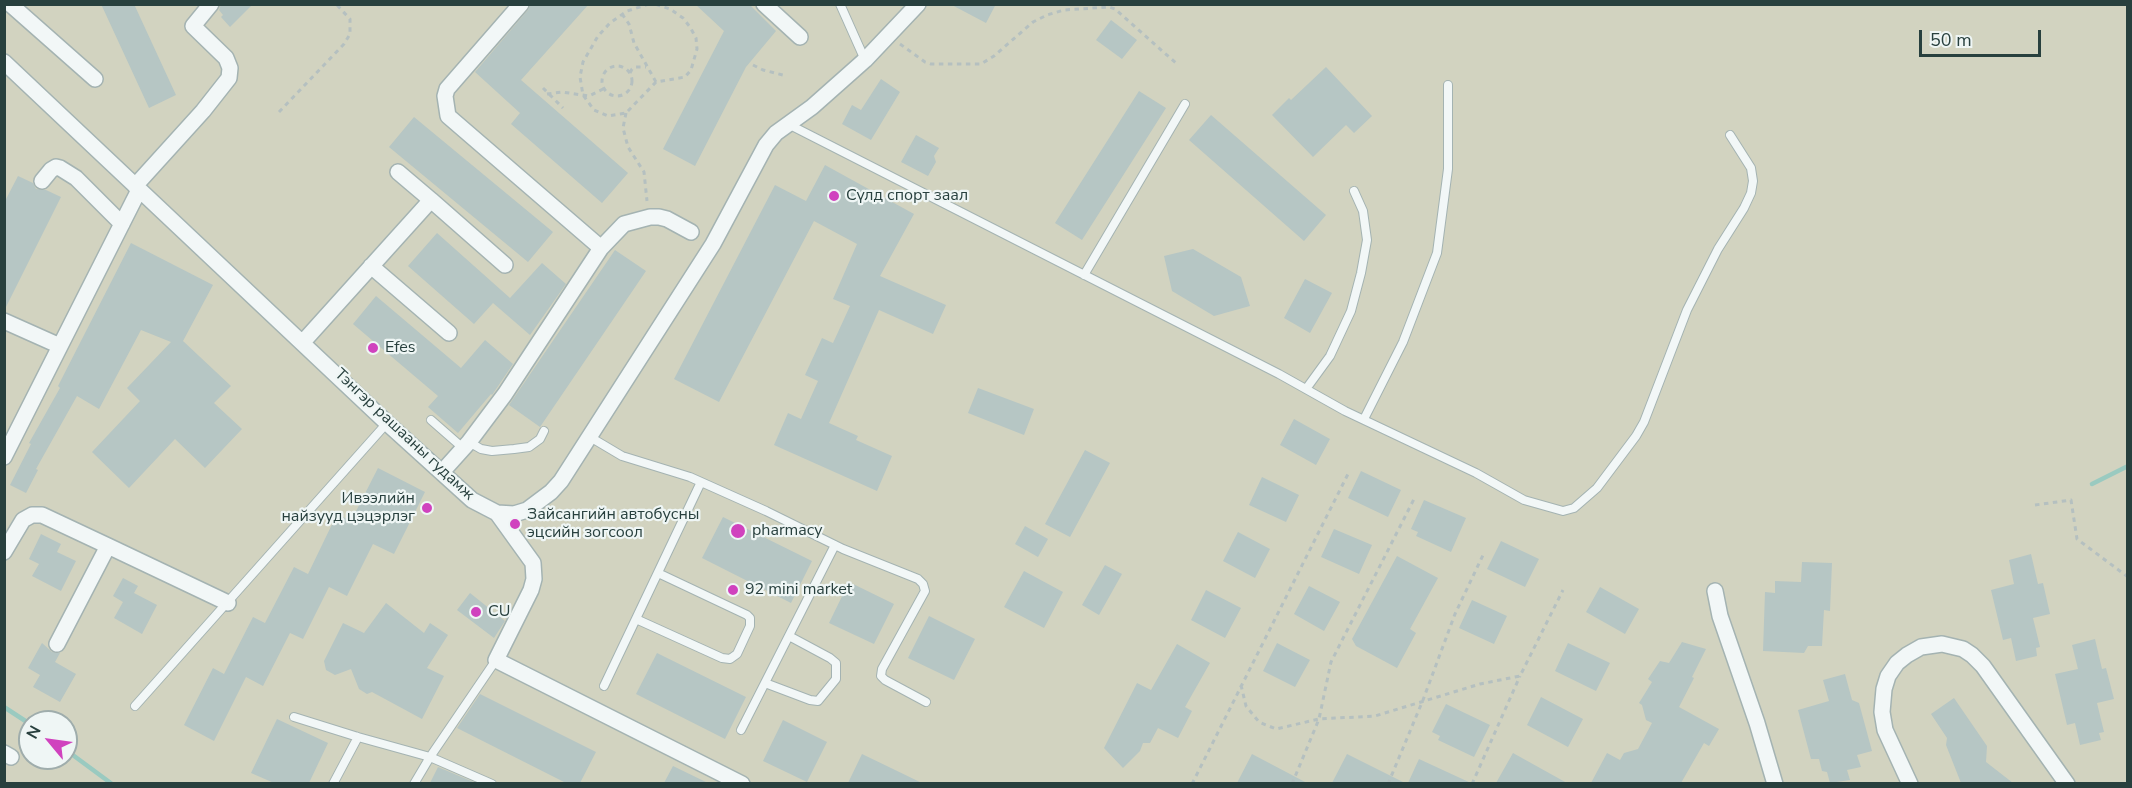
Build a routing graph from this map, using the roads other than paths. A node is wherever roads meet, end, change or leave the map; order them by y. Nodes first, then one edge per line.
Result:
1 (10, 4) edge
2 (211, 4) edge
3 (521, 4) edge
4 (764, 4) edge
5 (840, 4) edge
6 (918, 4) edge
7 (800, 37) dead end
8 (866, 60) junction
9 (4, 62) edge
10 (94, 79) dead end
11 (1448, 85) dead end
12 (1185, 104) dead end
13 (789, 124) junction
14 (1730, 135) dead end
15 (398, 172) dead end
16 (42, 181) dead end
17 (137, 188) junction
18 (1354, 191) dead end
19 (431, 200) junction
20 (122, 224) junction
21 (692, 232) dead end
22 (601, 248) junction
23 (505, 265) dead end
24 (371, 266) junction
25 (1084, 275) junction
26 (4, 321) edge
27 (448, 333) dead end
28 (303, 342) junction
29 (60, 346) junction
30 (1306, 389) junction
31 (1364, 419) junction
32 (431, 420) dead end
33 (387, 423) junction
34 (544, 431) dead end
35 (590, 437) junction
36 (466, 445) junction
37 (4, 457) edge
38 (442, 472) junction
39 (701, 482) junction
40 (497, 513) junction
41 (835, 545) junction
42 (108, 546) junction
43 (4, 552) edge
44 (658, 573) junction
45 (1715, 591) dead end
46 (228, 603) junction
47 (636, 619) junction
48 (789, 636) junction
49 (57, 644) dead end
50 (496, 660) junction
51 (765, 683) junction
52 (604, 686) dead end
53 (926, 702) dead end
54 (135, 706) dead end
55 (294, 717) dead end
56 (741, 730) dead end
57 (358, 737) junction
58 (430, 757) junction
59 (333, 783) edge
60 (414, 783) edge
61 (492, 783) edge
62 (742, 783) edge
63 (1774, 783) edge
64 (1910, 783) edge
65 (2067, 783) edge

1 - 10 street
2 - 17 street
3 - 22 street
4 - 7 street
5 - 8 lane
6 - 8 street
8 - 13 street
9 - 17 street, Тэнгэр рашааны гудамж
11 - 31 lane
12 - 25 lane
13 - 25 lane
13 - 35 street
14 - 31 lane
15 - 19 street
16 - 20 street
17 - 20 street
17 - 28 street, Тэнгэр рашааны гудамж
18 - 30 lane
19 - 23 street
19 - 24 street
20 - 29 street
21 - 22 street
22 - 36 street
24 - 27 street
24 - 28 street
25 - 30 lane
26 - 29 street
28 - 33 street, Тэнгэр рашааны гудамж
29 - 37 street
30 - 31 lane
32 - 36 lane
33 - 38 street, Тэнгэр рашааны гудамж
33 - 46 lane
34 - 36 lane
35 - 39 lane
35 - 40 street
36 - 38 street
38 - 40 street, Тэнгэр рашааны гудамж
39 - 41 lane
39 - 44 lane
40 - 50 street
41 - 48 lane
41 - 53 lane
42 - 43 street
42 - 46 street
42 - 49 street
44 - 47 lane
44 - 47 lane
45 - 63 street
46 - 54 lane
47 - 52 lane
48 - 51 lane
48 - 51 lane
50 - 58 lane
50 - 62 street
51 - 56 lane
55 - 57 lane
57 - 58 lane
57 - 59 lane
58 - 60 lane
58 - 61 lane
64 - 65 street

